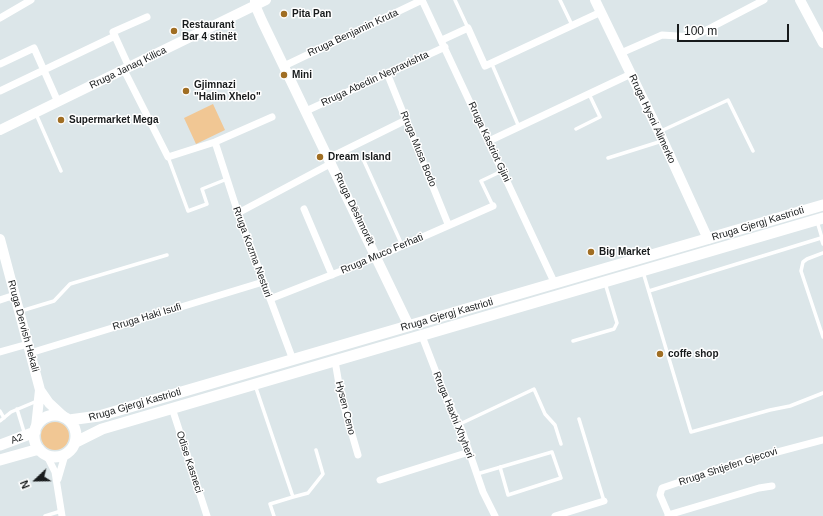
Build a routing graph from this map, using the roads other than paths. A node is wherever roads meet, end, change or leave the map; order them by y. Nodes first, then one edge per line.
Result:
1 (31, 0) edge
2 (422, 0) edge
3 (455, 0) edge
4 (560, 0) edge
5 (595, 0) edge
6 (764, 0) edge
7 (800, 0) edge
8 (261, 1) edge
9 (601, 12) junction
10 (147, 17) dead end
11 (0, 18) edge
12 (819, 25) edge
13 (572, 26) junction
14 (468, 28) junction
15 (115, 36) junction
16 (443, 43) junction
17 (823, 43) edge
18 (621, 54) junction
19 (491, 62) junction
20 (0, 64) edge
21 (284, 66) junction
22 (127, 68) junction
23 (43, 70) junction
24 (387, 73) junction
25 (631, 74) junction
26 (0, 91) edge
27 (589, 94) junction
28 (58, 102) junction
29 (306, 111) junction
30 (35, 113) junction
31 (272, 116) dead end
32 (406, 120) junction
33 (519, 127) junction
34 (576, 129) dead end
35 (0, 130) edge
36 (661, 136) junction
37 (489, 141) junction
38 (215, 142) junction
39 (753, 151) dead end
40 (168, 157) junction
41 (608, 158) dead end
42 (331, 160) junction
43 (364, 162) dead end
44 (62, 171) dead end
45 (502, 171) junction
46 (227, 179) junction
47 (823, 205) edge
48 (493, 206) joint
49 (304, 209) dead end
50 (238, 213) junction
51 (820, 219) edge
52 (448, 224) junction
53 (822, 238) edge
54 (0, 239) edge
55 (708, 239) junction
56 (823, 244) edge
57 (402, 246) junction
58 (823, 252) edge
59 (167, 255) dead end
60 (377, 257) junction
61 (643, 271) junction
62 (332, 275) junction
63 (263, 282) junction
64 (605, 282) junction
65 (555, 284) junction
66 (649, 291) junction
67 (15, 295) junction
68 (0, 300) edge
69 (270, 300) junction
70 (19, 312) junction
71 (409, 326) junction
72 (422, 336) junction
73 (823, 337) edge
74 (574, 341) dead end
75 (29, 348) junction
76 (0, 352) edge
77 (293, 360) junction
78 (335, 361) junction
79 (254, 384) junction
80 (823, 393) edge
81 (40, 395) junction
82 (172, 408) junction
83 (17, 409) junction
84 (0, 411) edge
85 (4, 418) junction
86 (66, 418) junction
87 (579, 419) dead end
88 (0, 421) edge
89 (459, 425) junction
90 (32, 432) junction
91 (823, 440) edge
92 (76, 442) junction
93 (561, 444) dead end
94 (0, 445) edge
95 (316, 450) dead end
96 (43, 452) junction
97 (469, 452) junction
98 (65, 455) junction
99 (358, 455) dead end
100 (0, 460) edge
101 (500, 467) junction
102 (476, 474) junction
103 (380, 480) dead end
104 (57, 484) junction
105 (772, 486) dead end
106 (293, 497) junction
107 (604, 501) joint
108 (62, 514) edge
109 (668, 515) edge
110 (45, 516) edge
111 (207, 516) edge
112 (274, 516) edge
113 (495, 516) edge
114 (555, 516) edge

1 - 11 street
2 - 16 street, Rruga Kastriot Gjini
2 - 21 street, Rruga Benjamin Kruta
3 - 14 lane
4 - 13 lane
5 - 9 main road, Rruga Hysni Alimerko
6 - 18 street
7 - 12 main road
8 - 21 main road, Rruga Dëshmorët
8 - 22 main road, Rruga Janaq Kilica
9 - 13 street
9 - 18 main road, Rruga Hysni Alimerko
10 - 15 street
12 - 17 main road
13 - 19 street
14 - 16 street, Rruga Abedin Nepravishta
14 - 19 street
15 - 22 street
15 - 23 street
16 - 24 street, Rruga Abedin Nepravishta
16 - 37 street, Rruga Kastriot Gjini
18 - 25 main road, Rruga Hysni Alimerko
19 - 33 lane
20 - 23 street
21 - 29 main road, Rruga Dëshmorët
22 - 28 main road, Rruga Janaq Kilica
22 - 40 street
23 - 26 street
23 - 28 street
24 - 29 street, Rruga Abedin Nepravishta
24 - 32 street, Rruga Musa Bodo
25 - 27 street
25 - 36 main road, Rruga Hysni Alimerko
27 - 33 street
27 - 34 lane
28 - 30 main road, Rruga Janaq Kilica
29 - 42 main road, Rruga Dëshmorët
30 - 35 main road, Rruga Janaq Kilica
30 - 44 lane
31 - 38 street
32 - 42 street
32 - 52 street, Rruga Musa Bodo
33 - 37 street
36 - 39 lane
36 - 41 lane
36 - 55 main road, Rruga Hysni Alimerko
37 - 45 street, Rruga Kastriot Gjini
38 - 40 street
38 - 46 street, Rruga Kozma Nesturi
40 - 46 lane
42 - 50 street
42 - 60 main road, Rruga Dëshmorët
43 - 57 lane
45 - 48 lane
45 - 65 street, Rruga Kastriot Gjini
46 - 50 street, Rruga Kozma Nesturi
47 - 55 main road, Rruga Gjergj Kastrioti
48 - 52 street, Rruga Muco Ferhati
49 - 62 street
50 - 63 street, Rruga Kozma Nesturi
51 - 53 lane
51 - 61 main road, Rruga Gjergj Kastrioti
52 - 57 street, Rruga Muco Ferhati
53 - 56 lane
53 - 66 lane
54 - 67 main road, Rruga Dervish Hekali
55 - 65 main road, Rruga Gjergj Kastrioti
57 - 60 street, Rruga Muco Ferhati
58 - 73 lane
59 - 70 lane
60 - 62 street, Rruga Muco Ferhati
60 - 71 main road, Rruga Dëshmorët
61 - 64 main road, Rruga Gjergj Kastrioti
61 - 66 lane
62 - 69 street, Rruga Muco Ferhati
63 - 69 street, Rruga Kozma Nesturi
63 - 75 street, Rruga Haki Isufi
64 - 72 main road, Rruga Gjergj Kastrioti
64 - 74 lane
65 - 71 main road, Rruga Gjergj Kastrioti
66 - 80 lane
67 - 68 street
67 - 70 main road, Rruga Dervish Hekali
69 - 77 street, Rruga Kozma Nesturi
70 - 75 main road, Rruga Dervish Hekali
71 - 77 main road, Rruga Gjergj Kastrioti
72 - 78 main road, Rruga Gjergj Kastrioti
72 - 89 street, Rruga Haxhi Xhyheri
75 - 76 street, Rruga Haki Isufi
75 - 81 main road, Rruga Dervish Hekali
77 - 86 main road, Rruga Gjergj Kastrioti
78 - 79 main road, Rruga Gjergj Kastrioti
78 - 99 street, Hysen Ceno
79 - 82 main road, Rruga Gjergj Kastrioti
79 - 106 lane
81 - 83 lane
81 - 86 main road, Rruga Dervish Hekali
81 - 90 main road, Rruga Dervish Hekali
82 - 92 main road, Rruga Gjergj Kastrioti
82 - 111 street, Odise Kasneci
83 - 85 lane
83 - 90 lane
84 - 85 lane
85 - 88 lane
86 - 90 main road
86 - 92 main road
87 - 107 lane
89 - 93 lane
89 - 97 street, Rruga Haxhi Xhyheri
90 - 94 main road, A2
90 - 96 main road
91 - 109 street, Rruga Shtjefen Gjecovi
92 - 98 main road
95 - 106 lane
96 - 98 main road
96 - 100 main road, A2
96 - 104 street
97 - 102 street, Rruga Haxhi Xhyheri
97 - 103 street
98 - 104 street
101 - 101 lane
101 - 102 lane
102 - 113 street, Rruga Haxhi Xhyheri
104 - 108 street
105 - 109 street
106 - 112 lane
107 - 114 street
108 - 110 lane

